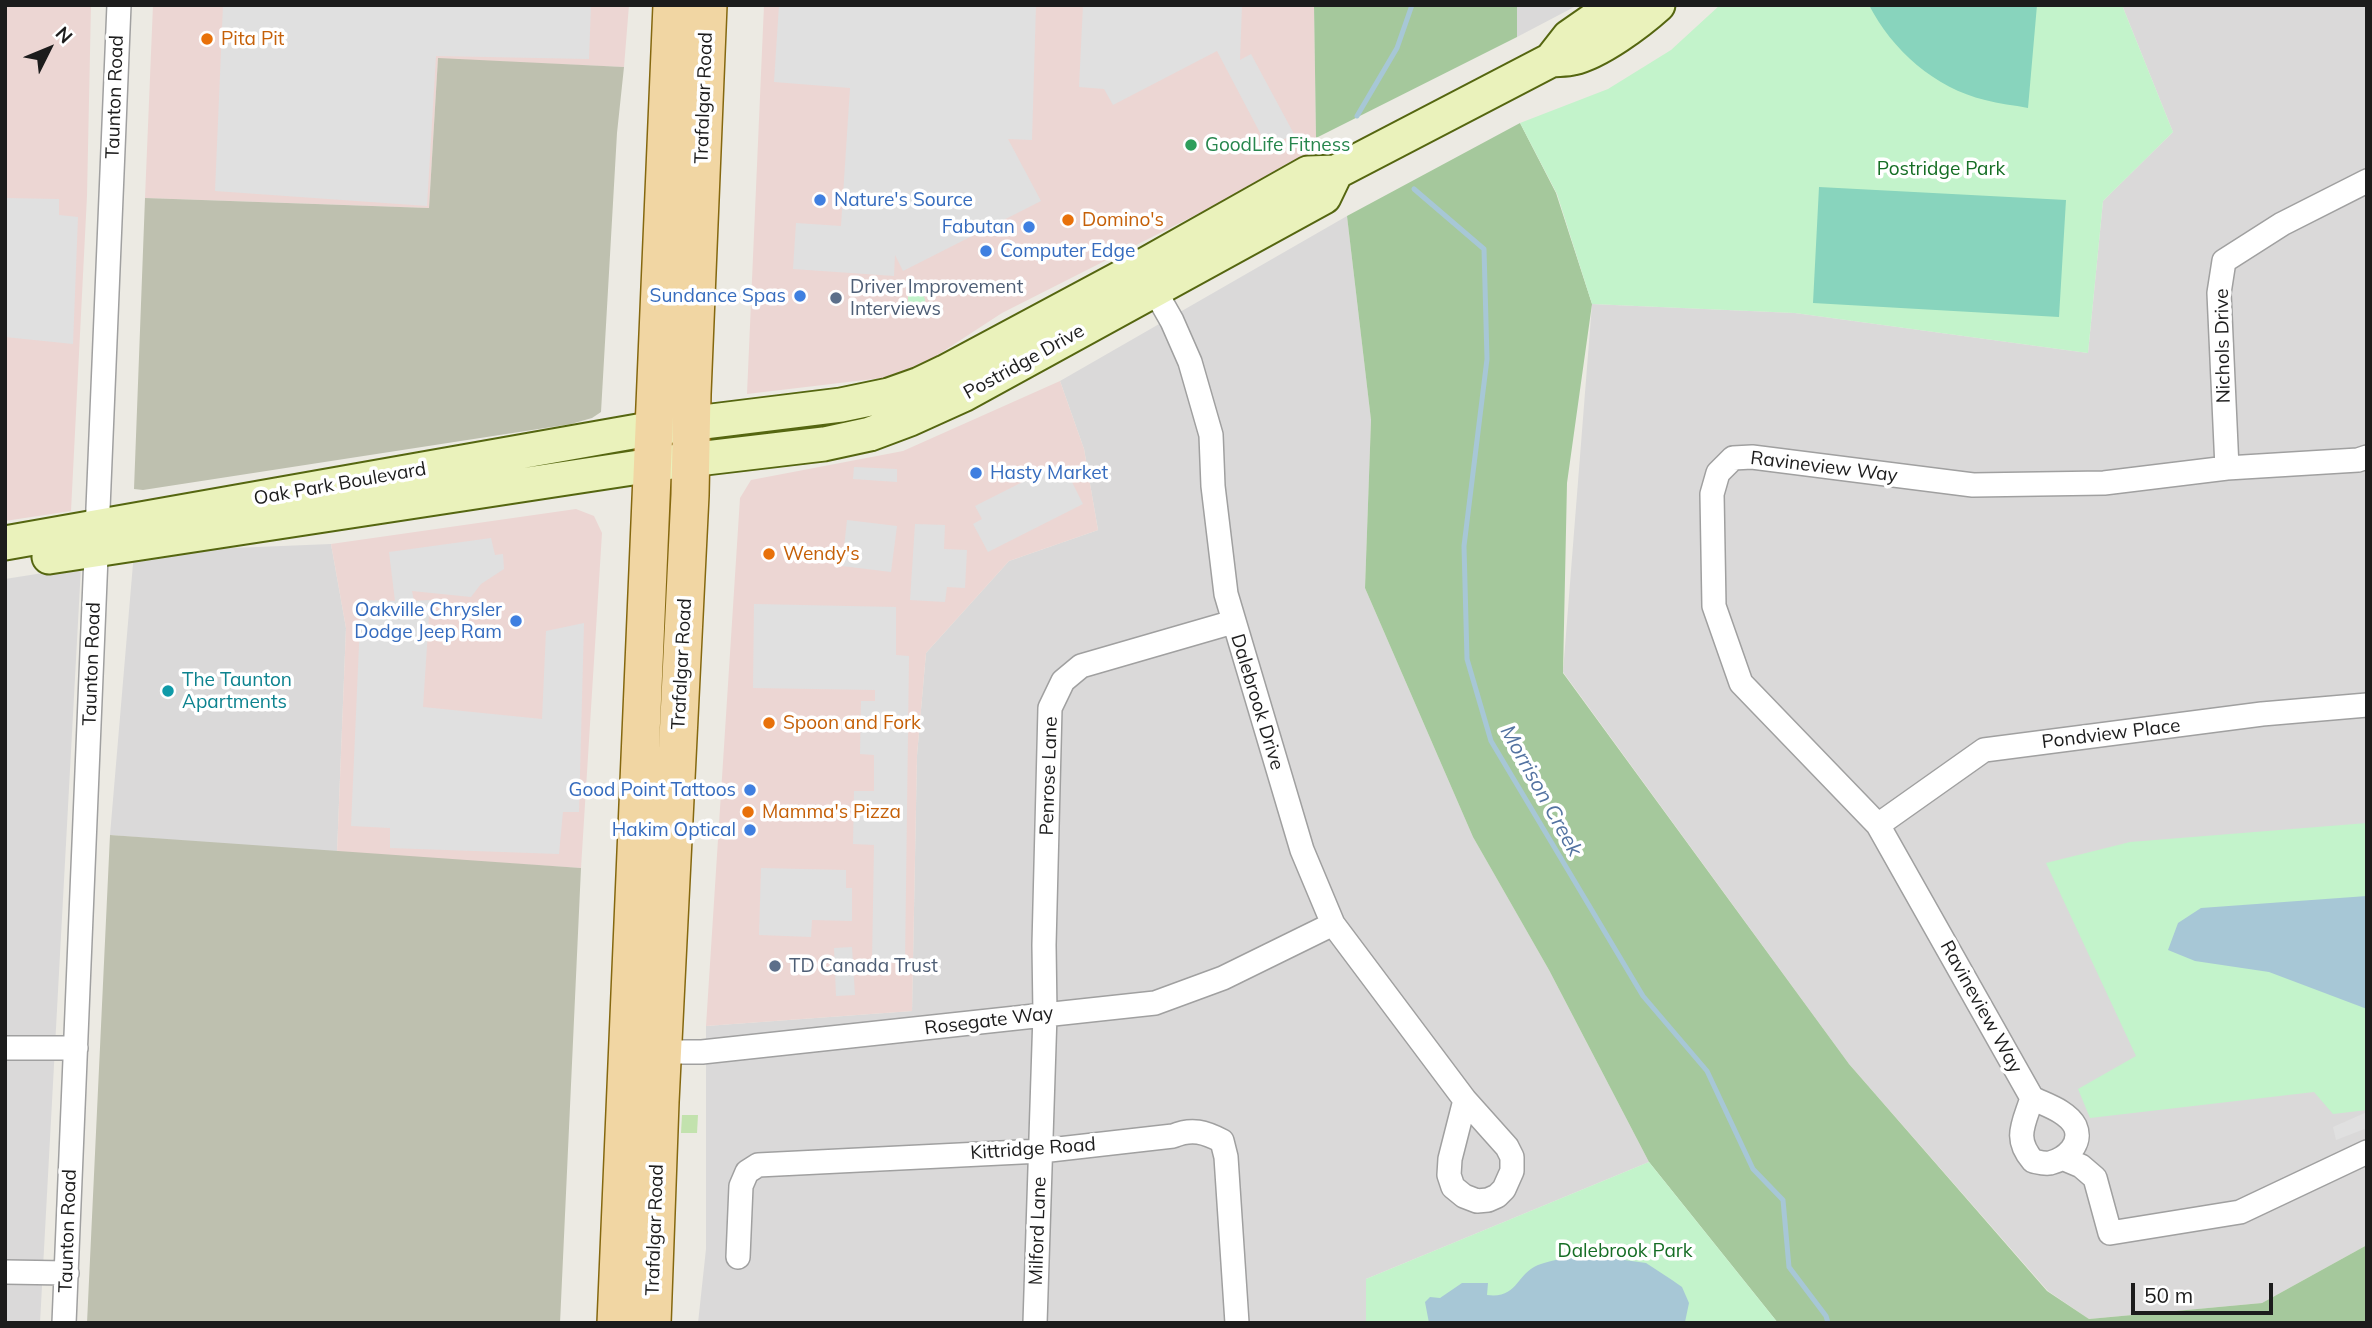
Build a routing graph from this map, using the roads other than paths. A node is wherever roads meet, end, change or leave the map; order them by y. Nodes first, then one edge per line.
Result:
1 (119, 5) edge
2 (672, 5) edge
3 (708, 5) edge
4 (1615, 5) edge
5 (1658, 5) edge
6 (1551, 60) junction
7 (2367, 181) edge
8 (1148, 279) junction
9 (673, 426) junction
10 (2367, 457) edge
11 (672, 462) junction
12 (2227, 468) junction
13 (97, 537) junction
14 (5, 543) edge
15 (5, 564) edge
16 (1233, 622) junction
17 (2367, 705) edge
18 (1878, 825) junction
19 (1333, 924) junction
20 (1045, 1014) junction
21 (5, 1048) edge
22 (76, 1048) junction
23 (645, 1052) junction
24 (2032, 1098) junction
25 (1465, 1100) dead end
26 (1041, 1151) junction
27 (2367, 1152) edge
28 (2062, 1158) junction
29 (738, 1257) dead end
30 (5, 1272) edge
31 (67, 1273) junction
32 (65, 1323) edge
33 (616, 1323) edge
34 (652, 1323) edge
35 (1035, 1323) edge
36 (1237, 1323) edge

1 - 13 street, Taunton Road
2 - 9 main road, Trafalgar Road
3 - 9 main road, Trafalgar Road
4 - 6 street, Postridge Drive
5 - 6 street, Postridge Drive
6 - 8 street, Postridge Drive
7 - 12 street, Nichols Drive
8 - 9 street, Postridge Drive
8 - 11 street, Postridge Drive
8 - 16 street, Dalebrook Drive
9 - 11 main road, Trafalgar Road
9 - 13 street, Oak Park Boulevard
10 - 12 street, Ravineview Way
11 - 13 street, Oak Park Boulevard
11 - 23 main road, Trafalgar Road
12 - 18 street, Ravineview Way
13 - 14 street, Oak Park Boulevard
13 - 15 street, Oak Park Boulevard
13 - 22 street, Taunton Road
16 - 19 street, Dalebrook Drive
16 - 20 street, Penrose Lane
17 - 18 street, Pondview Place
18 - 24 street, Ravineview Way
19 - 20 street, Rosegate Way
19 - 25 street, Dalebrook Drive
20 - 23 street, Rosegate Way
20 - 26 street, Milford Lane
21 - 22 street
22 - 31 street, Taunton Road
23 - 33 main road, Trafalgar Road
23 - 34 main road, Trafalgar Road
24 - 28 street
24 - 28 street
26 - 29 street, Kittridge Road
26 - 35 street, Milford Lane
26 - 36 street, Kittridge Road
27 - 28 street
30 - 31 street
31 - 32 street, Taunton Road

